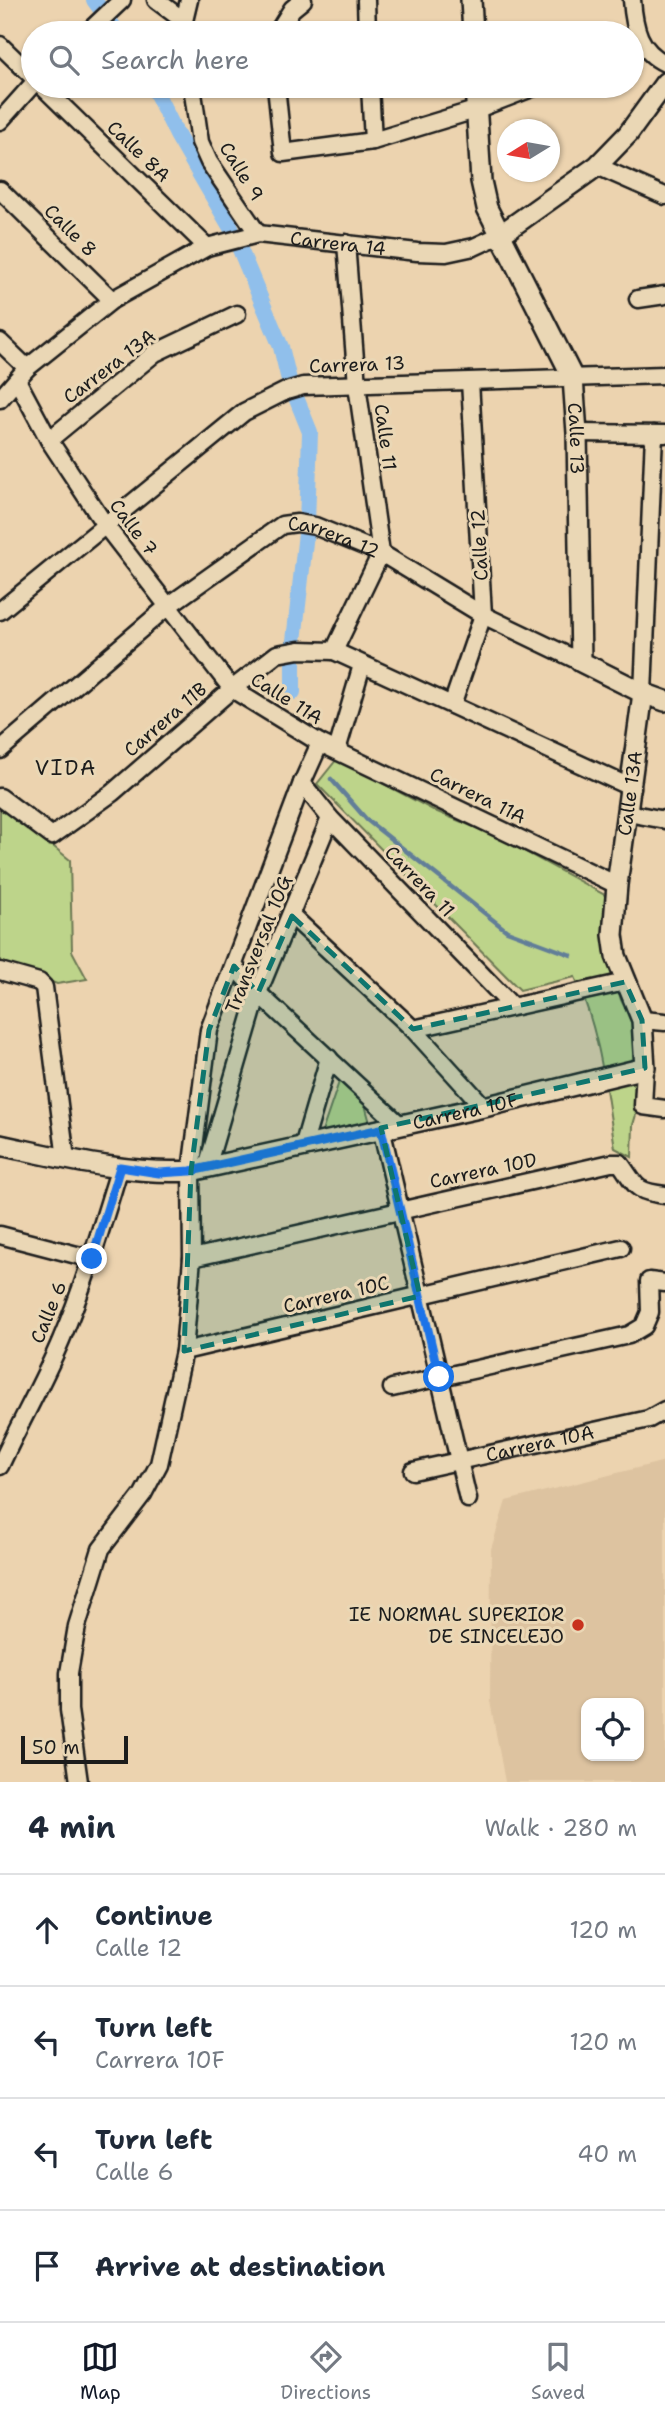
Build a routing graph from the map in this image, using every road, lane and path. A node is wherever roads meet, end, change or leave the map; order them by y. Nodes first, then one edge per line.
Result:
1 (156, 0) edge
2 (189, 0) edge
3 (303, 0) edge
4 (366, 0) edge
5 (471, 0) edge
6 (632, 0) edge
7 (118, 4) edge
8 (100, 21) edge
9 (179, 21) edge
10 (186, 21) edge
11 (284, 21) edge
12 (367, 21) edge
13 (472, 21) edge
14 (633, 21) edge
15 (0, 45) edge
16 (644, 51) edge
17 (665, 63) edge
18 (21, 65) edge
19 (665, 83) edge
20 (21, 97) edge
21 (54, 98) edge
22 (194, 98) edge
23 (277, 98) edge
24 (371, 98) edge
25 (475, 98) edge
26 (506, 98) edge
27 (475, 110) junction
28 (0, 121) edge
29 (373, 141) junction
30 (597, 166) junction
31 (0, 190) edge
32 (665, 196) edge
33 (258, 234) junction
34 (500, 234) junction
35 (346, 243) junction
36 (207, 247) junction
37 (665, 295) edge
38 (638, 299) dead end
39 (113, 300) junction
40 (237, 314) dead end
41 (0, 342) edge
42 (22, 374) junction
43 (665, 375) edge
44 (573, 378) junction
45 (470, 381) junction
46 (357, 385) junction
47 (0, 399) edge
48 (577, 433) junction
49 (659, 434) edge
50 (49, 440) junction
51 (105, 525) junction
52 (381, 553) junction
53 (167, 606) junction
54 (0, 611) edge
55 (483, 615) junction
56 (334, 651) junction
57 (581, 662) junction
58 (362, 665) junction
59 (232, 689) junction
60 (643, 693) junction
61 (665, 701) edge
62 (452, 705) junction
63 (320, 743) junction
64 (0, 750) edge
65 (337, 750) junction
66 (302, 783) junction
67 (632, 788) junction
68 (0, 797) edge
69 (628, 813) junction
70 (330, 818) junction
71 (665, 820) edge
72 (617, 885) junction
73 (292, 916) junction
74 (234, 966) junction
75 (0, 971) edge
76 (625, 982) junction
77 (258, 993) junction
78 (512, 1006) junction
79 (642, 1020) junction
80 (665, 1022) edge
81 (413, 1029) junction
82 (329, 1058) junction
83 (645, 1068) junction
84 (484, 1107) junction
85 (665, 1109) edge
86 (391, 1127) junction
87 (0, 1145) edge
88 (303, 1147) junction
89 (66, 1159) junction
90 (120, 1167) junction
91 (199, 1169) junction
92 (665, 1195) edge
93 (400, 1209) junction
94 (0, 1235) edge
95 (621, 1248) dead end
96 (192, 1258) junction
97 (92, 1259) junction
98 (657, 1282) edge
99 (420, 1296) junction
100 (184, 1351) junction
101 (439, 1377) junction
102 (392, 1388) dead end
103 (665, 1410) edge
104 (459, 1461) junction
105 (0, 1466) edge
106 (413, 1471) dead end
107 (468, 1499) dead end
108 (79, 1782) edge

1 - 9 street
2 - 10 street
3 - 11 street
4 - 12 street
5 - 13 street
6 - 14 street
7 - 8 street
15 - 18 street
16 - 17 street
19 - 30 street, Carrera 14
20 - 28 street
21 - 36 street, Calle 8A
22 - 33 street, Calle 9
23 - 29 street
24 - 29 street
25 - 27 street
26 - 27 street
27 - 29 street
27 - 34 street
30 - 32 street
30 - 34 street, Carrera 14
31 - 39 street, Calle 8
33 - 35 street, Carrera 14
33 - 36 street, Carrera 14
34 - 35 street, Carrera 14
34 - 44 street, Calle 13
35 - 46 street, Calle 11
36 - 39 street, Carrera 14
37 - 38 street
39 - 42 street, Carrera 14
40 - 50 street, Carrera 13A
41 - 42 street, Calle 7
42 - 47 street, Carrera 14
42 - 50 street, Calle 7
43 - 44 street, Carrera 13
44 - 45 street, Carrera 13
44 - 48 street, Calle 13
45 - 46 street, Carrera 13
45 - 55 street, Calle 12
46 - 51 street, Carrera 13
46 - 52 street, Calle 11
48 - 49 street
48 - 57 street, Calle 13
49 - 60 street, Calle 13A
50 - 51 street, Calle 7
51 - 53 street, Calle 7
51 - 54 street, Carrera 13
52 - 53 street, Carrera 12
52 - 55 street, Carrera 12
52 - 56 street
53 - 59 street, Calle 7
53 - 64 street, Carrera 12
55 - 57 street, Carrera 12
55 - 62 street, Calle 12
56 - 58 street, Carrera 11B
56 - 59 street, Carrera 11B
57 - 60 street, Carrera 12
58 - 62 street, Carrera 11B
58 - 65 street
59 - 63 street, Calle 11A
59 - 68 street, Carrera 11B
60 - 61 street, Carrera 12
60 - 67 street, Calle 13A
62 - 67 street, Carrera 11B
63 - 65 street, Carrera 11A
63 - 66 street
65 - 72 street, Carrera 11A
66 - 70 street, Carrera 11
66 - 74 street
67 - 69 street, Calle 13A
69 - 71 street
69 - 72 street, Calle 13A
70 - 73 street, Transversal 10G
70 - 78 street, Carrera 11
72 - 76 street, Calle 13A
73 - 77 street, Transversal 10G
73 - 81 street
74 - 77 street
74 - 91 street
75 - 89 street
76 - 78 street
76 - 79 street, Calle 13A
77 - 82 street
77 - 91 street, Transversal 10G
78 - 81 street
79 - 80 street
79 - 83 street, Calle 13A
81 - 84 street
82 - 86 street
82 - 88 street
83 - 84 street, Carrera 10F
83 - 85 street, Calle 13A
84 - 86 street, Carrera 10F
86 - 88 street, Carrera 10F
86 - 93 street
87 - 89 street
88 - 91 street, Carrera 10F
89 - 90 street
90 - 91 street, Carrera 10F
90 - 97 street, Calle 6
91 - 96 street
92 - 93 street, Carrera 10D
93 - 96 street, Carrera 10D
93 - 99 street
94 - 97 street
95 - 99 street, Carrera 10C
96 - 100 street
97 - 105 street, Calle 6
98 - 101 street
99 - 100 street, Carrera 10C
99 - 101 street
100 - 108 street
101 - 102 street
101 - 104 street
103 - 104 street, Carrera 10A
104 - 106 street, Carrera 10A
104 - 107 street

